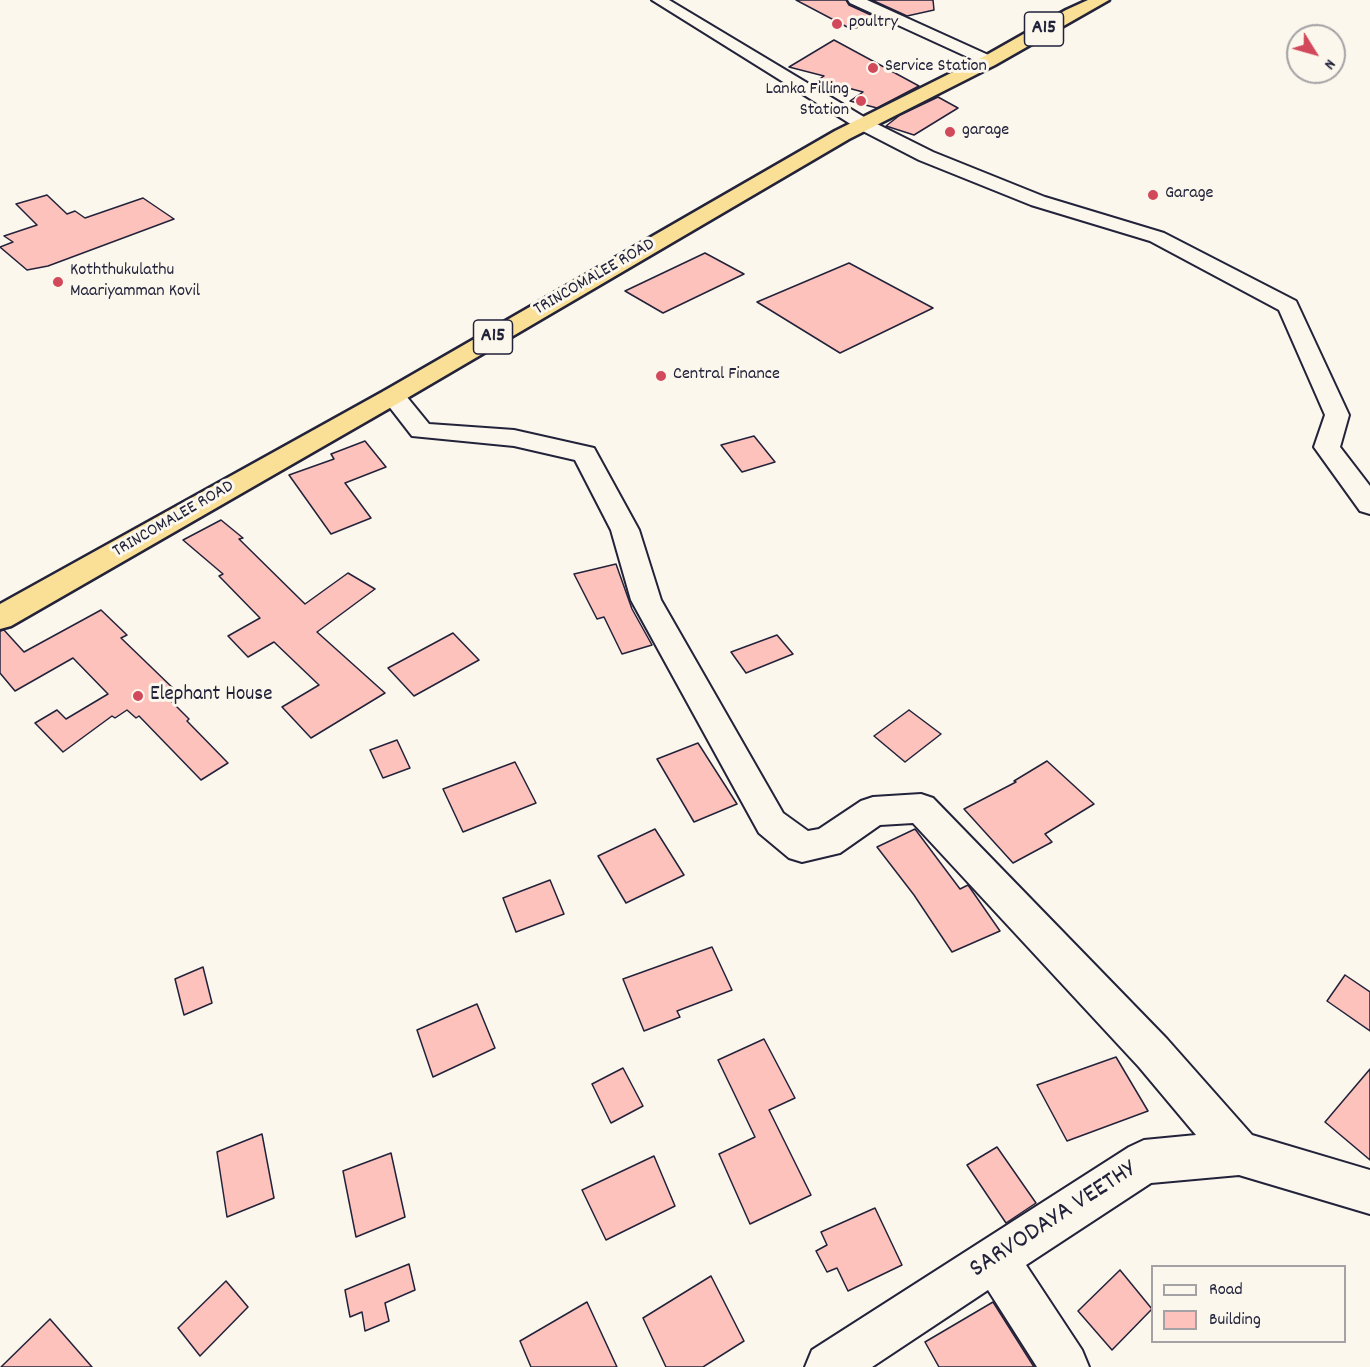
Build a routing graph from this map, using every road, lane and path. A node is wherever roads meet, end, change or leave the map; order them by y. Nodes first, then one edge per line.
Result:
1 (659, 0) edge
2 (855, 0) edge
3 (1101, 0) edge
4 (989, 61) junction
5 (863, 124) junction
6 (393, 396) junction
7 (1370, 505) edge
8 (0, 618) edge
9 (1239, 1153) junction
10 (1370, 1192) edge
11 (994, 1259) junction
12 (829, 1367) edge
13 (1065, 1367) edge

1 - 5 street
2 - 4 street
3 - 4 highway, TRINCOMALEE ROAD / A15
4 - 5 highway, TRINCOMALEE ROAD / A15
5 - 6 highway, TRINCOMALEE ROAD / A15
5 - 7 street
6 - 8 highway, TRINCOMALEE ROAD / A15
6 - 9 street
9 - 10 street, SARVODAYA VEETHY
9 - 11 street, SARVODAYA VEETHY
11 - 12 street, SARVODAYA VEETHY
11 - 13 street

